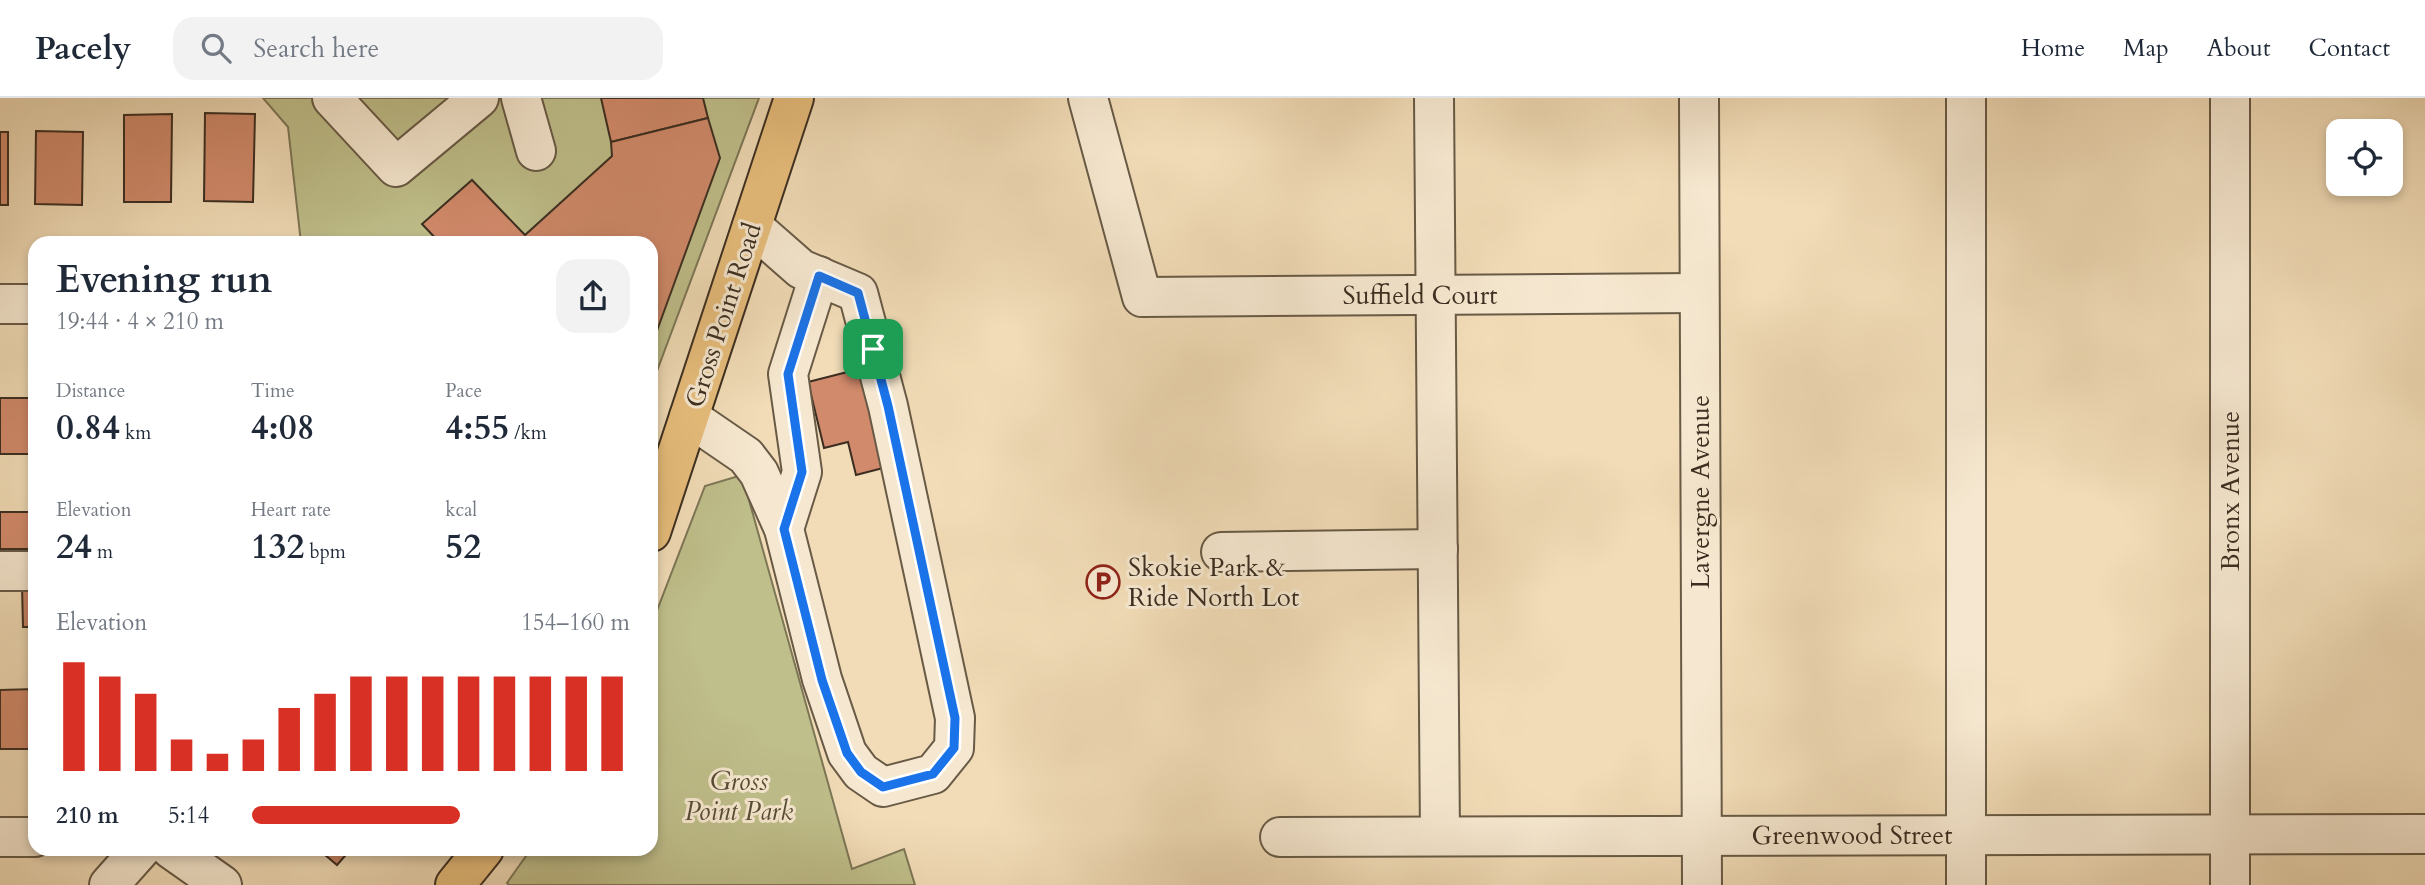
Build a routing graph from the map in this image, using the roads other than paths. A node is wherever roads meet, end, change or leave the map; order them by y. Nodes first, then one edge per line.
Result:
1 (332, 98) edge
2 (479, 98) edge
3 (522, 98) edge
4 (794, 98) edge
5 (1088, 98) edge
6 (1434, 98) edge
7 (1699, 98) edge
8 (1966, 98) edge
9 (2230, 98) edge
10 (536, 151) dead end
11 (752, 226) junction
12 (819, 276) junction
13 (1699, 293) junction
14 (1436, 295) junction
15 (0, 304) edge
16 (28, 304) edge
17 (689, 417) junction
18 (658, 511) edge
19 (784, 529) junction
20 (1438, 549) junction
21 (1220, 552) dead end
22 (0, 571) edge
23 (28, 571) edge
24 (2230, 834) junction
25 (2425, 834) edge
26 (1702, 835) junction
27 (1967, 835) junction
28 (1280, 836) dead end
29 (1440, 836) junction
30 (0, 837) edge
31 (28, 837) edge
32 (135, 856) edge
33 (181, 856) edge
34 (478, 856) edge
35 (109, 885) edge
36 (222, 885) edge
37 (455, 885) edge
38 (1702, 885) edge
39 (1966, 885) edge
40 (2230, 885) edge

1 - 2 street
3 - 10 street
4 - 11 main road, Gross Point Road
5 - 14 street, Suffield Court
6 - 14 street
7 - 13 street, Lavergne Avenue
8 - 27 street
9 - 24 street, Bronx Avenue
11 - 12 street
11 - 17 main road, Gross Point Road
12 - 19 street
12 - 19 street
13 - 14 street, Suffield Court
13 - 26 street, Lavergne Avenue
14 - 20 street
15 - 16 street
17 - 18 main road, Gross Point Road
17 - 19 street
20 - 21 street
20 - 29 street
22 - 23 street
24 - 25 street, Greenwood Street
24 - 27 street, Greenwood Street
24 - 40 street, Bronx Avenue
26 - 27 street, Greenwood Street
26 - 29 street, Greenwood Street
26 - 38 street, Lavergne Avenue
27 - 39 street
28 - 29 street, Greenwood Street
30 - 31 street
32 - 35 street
33 - 36 street
34 - 37 main road

